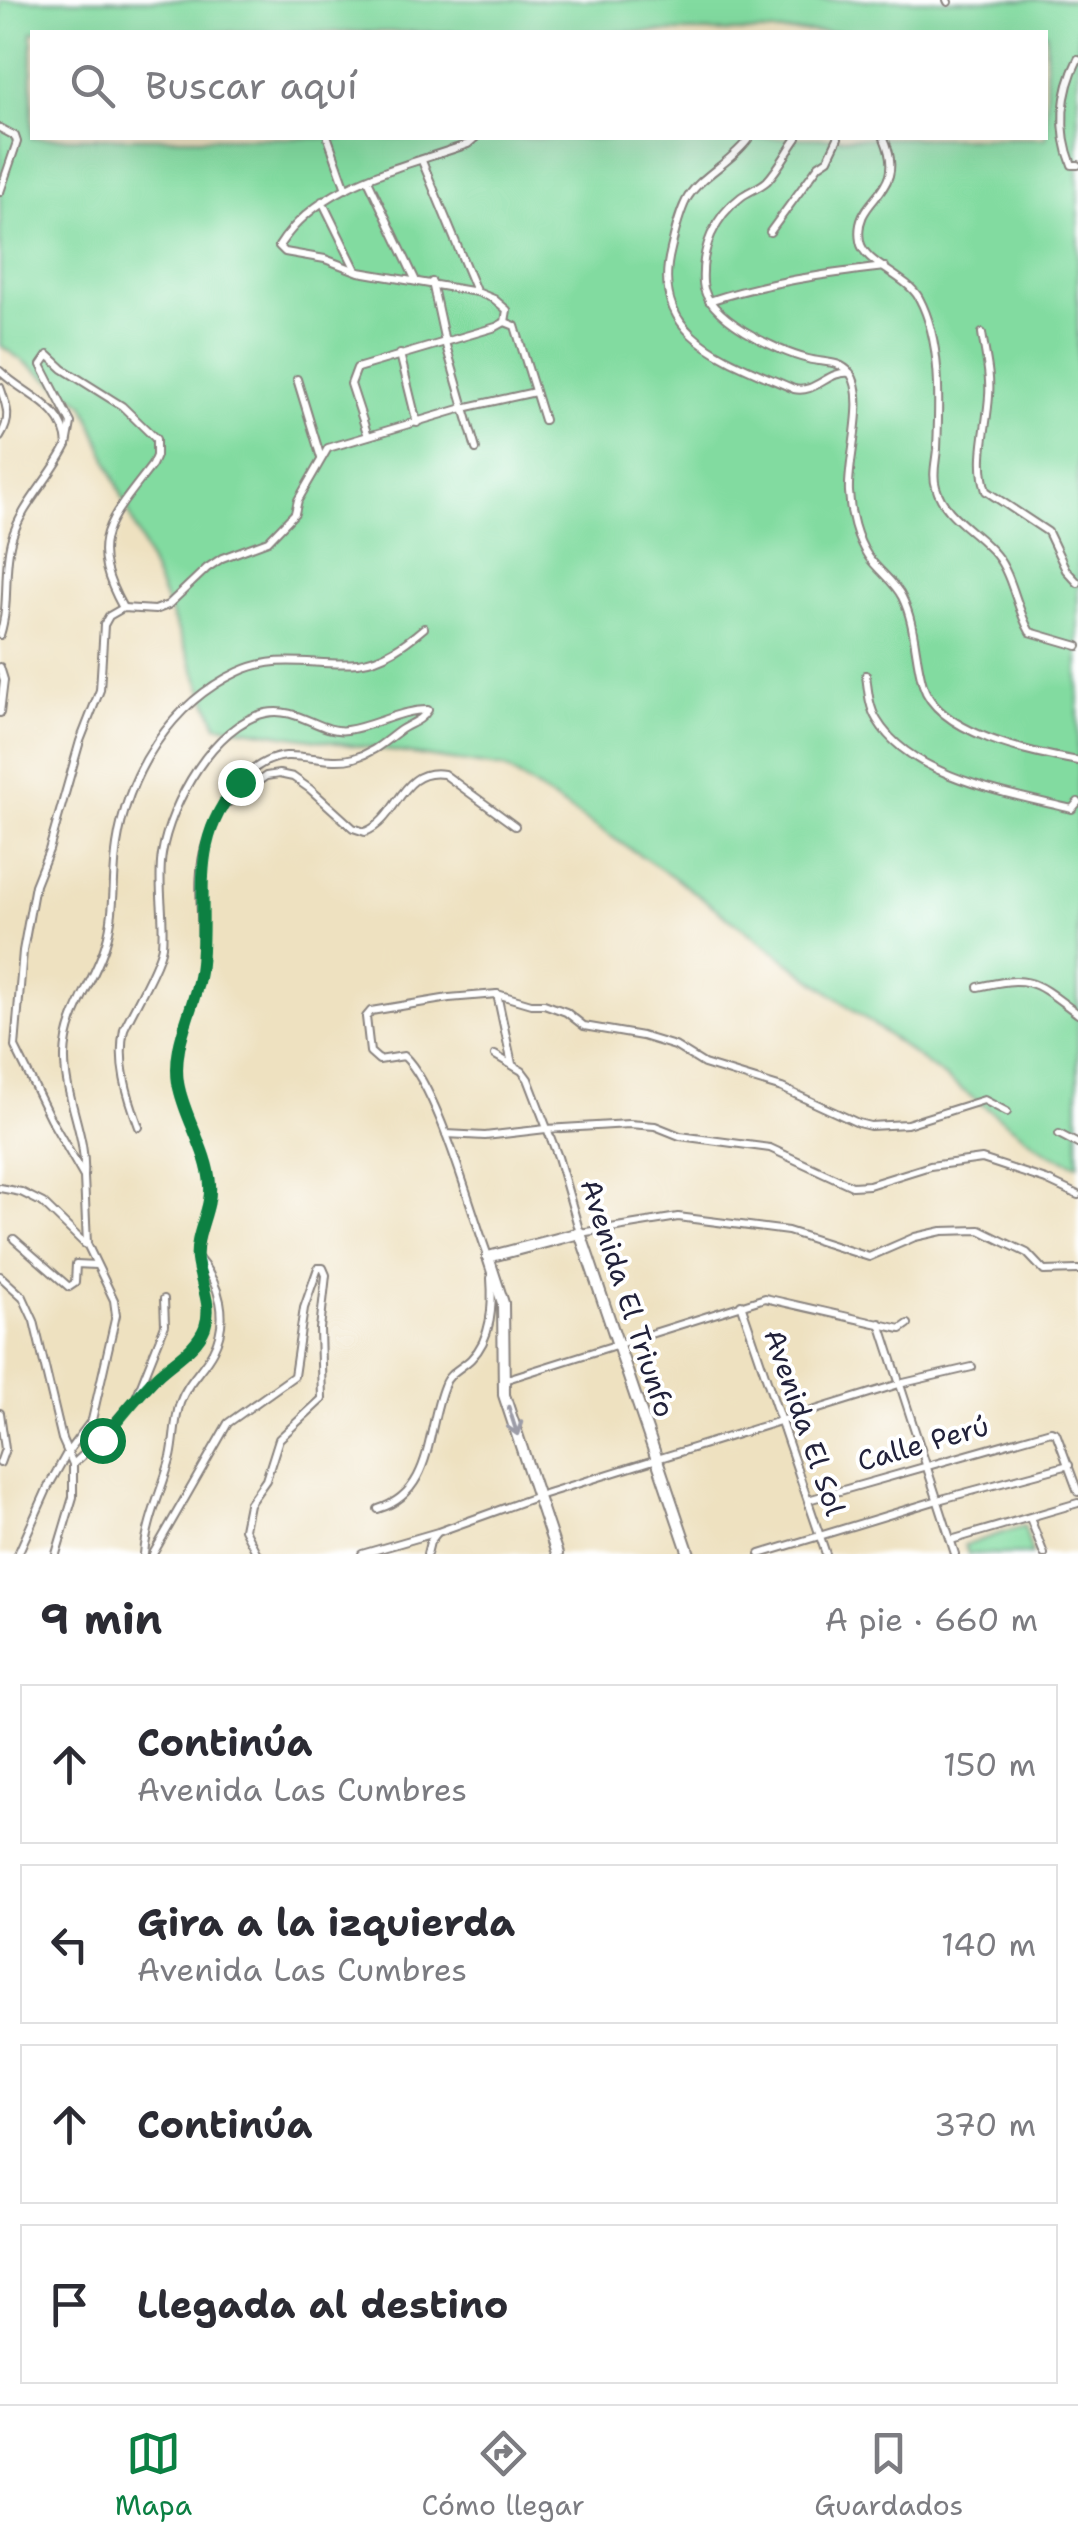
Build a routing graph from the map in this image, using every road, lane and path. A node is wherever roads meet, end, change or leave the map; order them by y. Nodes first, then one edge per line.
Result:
1 (1078, 59) edge
2 (0, 128) edge
3 (329, 140) edge
4 (473, 140) edge
5 (748, 140) edge
6 (796, 140) edge
7 (837, 140) edge
8 (885, 140) edge
9 (422, 161) junction
10 (1076, 167) edge
11 (368, 180) junction
12 (346, 189) junction
13 (0, 192) edge
14 (322, 201) junction
15 (770, 232) dead end
16 (886, 267) junction
17 (356, 269) junction
18 (415, 280) junction
19 (432, 282) junction
20 (477, 292) junction
21 (709, 302) junction
22 (505, 322) junction
23 (982, 333) dead end
24 (445, 342) junction
25 (400, 354) junction
26 (0, 371) edge
27 (850, 373) junction
28 (296, 380) dead end
29 (0, 387) edge
30 (535, 392) junction
31 (463, 408) junction
32 (544, 420) dead end
33 (417, 423) junction
34 (368, 436) junction
35 (0, 437) edge
36 (67, 446) junction
37 (476, 450) dead end
38 (322, 459) junction
39 (1078, 582) edge
40 (123, 608) junction
41 (424, 628) dead end
42 (0, 635) edge
43 (1078, 646) edge
44 (0, 667) edge
45 (866, 675) dead end
46 (0, 713) edge
47 (1078, 762) edge
48 (1078, 802) edge
49 (224, 806) junction
50 (515, 826) dead end
51 (978, 987) dead end
52 (496, 994) junction
53 (1078, 1014) edge
54 (495, 1055) dead end
55 (512, 1065) junction
56 (1007, 1112) dead end
57 (138, 1127) dead end
58 (546, 1129) junction
59 (446, 1134) junction
60 (1059, 1134) dead end
61 (1078, 1144) edge
62 (84, 1177) junction
63 (0, 1188) edge
64 (1078, 1195) edge
65 (580, 1233) junction
66 (14, 1239) dead end
67 (86, 1244) junction
68 (197, 1257) junction
69 (488, 1258) junction
70 (96, 1265) junction
71 (1078, 1270) edge
72 (0, 1276) edge
73 (164, 1300) dead end
74 (741, 1304) junction
75 (880, 1323) junction
76 (908, 1324) dead end
77 (618, 1344) junction
78 (972, 1367) dead end
79 (503, 1380) junction
80 (899, 1384) junction
81 (135, 1400) junction
82 (0, 1412) edge
83 (780, 1420) junction
84 (67, 1453) junction
85 (657, 1458) junction
86 (0, 1463) edge
87 (73, 1464) junction
88 (926, 1464) junction
89 (1069, 1465) junction
90 (1078, 1492) edge
91 (538, 1496) junction
92 (808, 1500) junction
93 (938, 1500) junction
94 (1078, 1504) edge
95 (378, 1509) dead end
96 (1030, 1518) junction
97 (438, 1532) junction
98 (820, 1535) junction
99 (951, 1540) junction
100 (18, 1554) edge
101 (56, 1554) edge
102 (144, 1554) edge
103 (153, 1554) edge
104 (257, 1554) edge
105 (362, 1554) edge
106 (428, 1554) edge
107 (557, 1554) edge
108 (689, 1554) edge
109 (760, 1554) edge
110 (826, 1554) edge
111 (955, 1554) edge
112 (1044, 1554) edge

1 - 10 street
2 - 13 street
3 - 12 street
4 - 9 street
5 - 27 street
6 - 21 street
7 - 15 street
8 - 16 street
9 - 11 street
9 - 20 street
11 - 12 street
11 - 18 street
12 - 14 street
14 - 17 street
14 - 17 street
16 - 21 street
16 - 43 street
17 - 18 street
18 - 19 street
19 - 20 street
19 - 24 street
20 - 22 street
21 - 27 street
22 - 24 street
22 - 30 street
23 - 39 street
24 - 25 street
24 - 31 street
25 - 33 street
25 - 34 street
26 - 36 street
27 - 47 street
28 - 38 street
29 - 35 street
30 - 31 street
30 - 32 street
31 - 33 street
31 - 37 street
33 - 34 street
34 - 38 street
36 - 40 street
36 - 42 street
38 - 40 street
40 - 62 street
41 - 62 street
44 - 46 street
45 - 48 street
49 - 50 street
49 - 57 street
49 - 68 street
51 - 53 street
52 - 55 street, Avenida El Triunfo
52 - 56 street
52 - 59 street
54 - 55 street, Avenida El Triunfo
55 - 58 street, Avenida El Triunfo
58 - 59 street
58 - 64 street
58 - 65 street, Avenida El Triunfo
59 - 69 street
60 - 61 street
62 - 67 street
63 - 67 street
65 - 69 street
65 - 71 street
65 - 77 street, Avenida El Triunfo
66 - 70 street
67 - 70 street
68 - 81 street
68 - 102 street
69 - 79 street
69 - 95 street
70 - 84 street
72 - 84 street
73 - 81 street
74 - 75 street
74 - 77 street
74 - 83 street, Avenida El Sol
75 - 76 street
75 - 80 street
77 - 79 street
77 - 85 street, Avenida El Triunfo
78 - 80 street
79 -> 91 street
80 - 83 street
80 - 88 street
81 - 87 street
82 - 86 street
83 - 85 street
83 - 92 street, Avenida El Sol
84 - 87 street
84 - 100 street
85 - 91 street
85 - 108 street, Avenida El Triunfo
87 - 101 street
88 - 89 street, Calle Perú
88 - 92 street, Calle Perú
88 - 93 street
89 - 90 street
89 - 93 street
91 - 97 street
91 - 107 street
92 - 98 street, Avenida El Sol
93 - 98 street
93 - 99 street
94 - 96 street
96 - 99 street
96 - 112 street
97 - 105 street
97 - 106 street
98 - 109 street
98 - 110 street, Avenida El Sol
99 - 111 street
103 - 104 street

